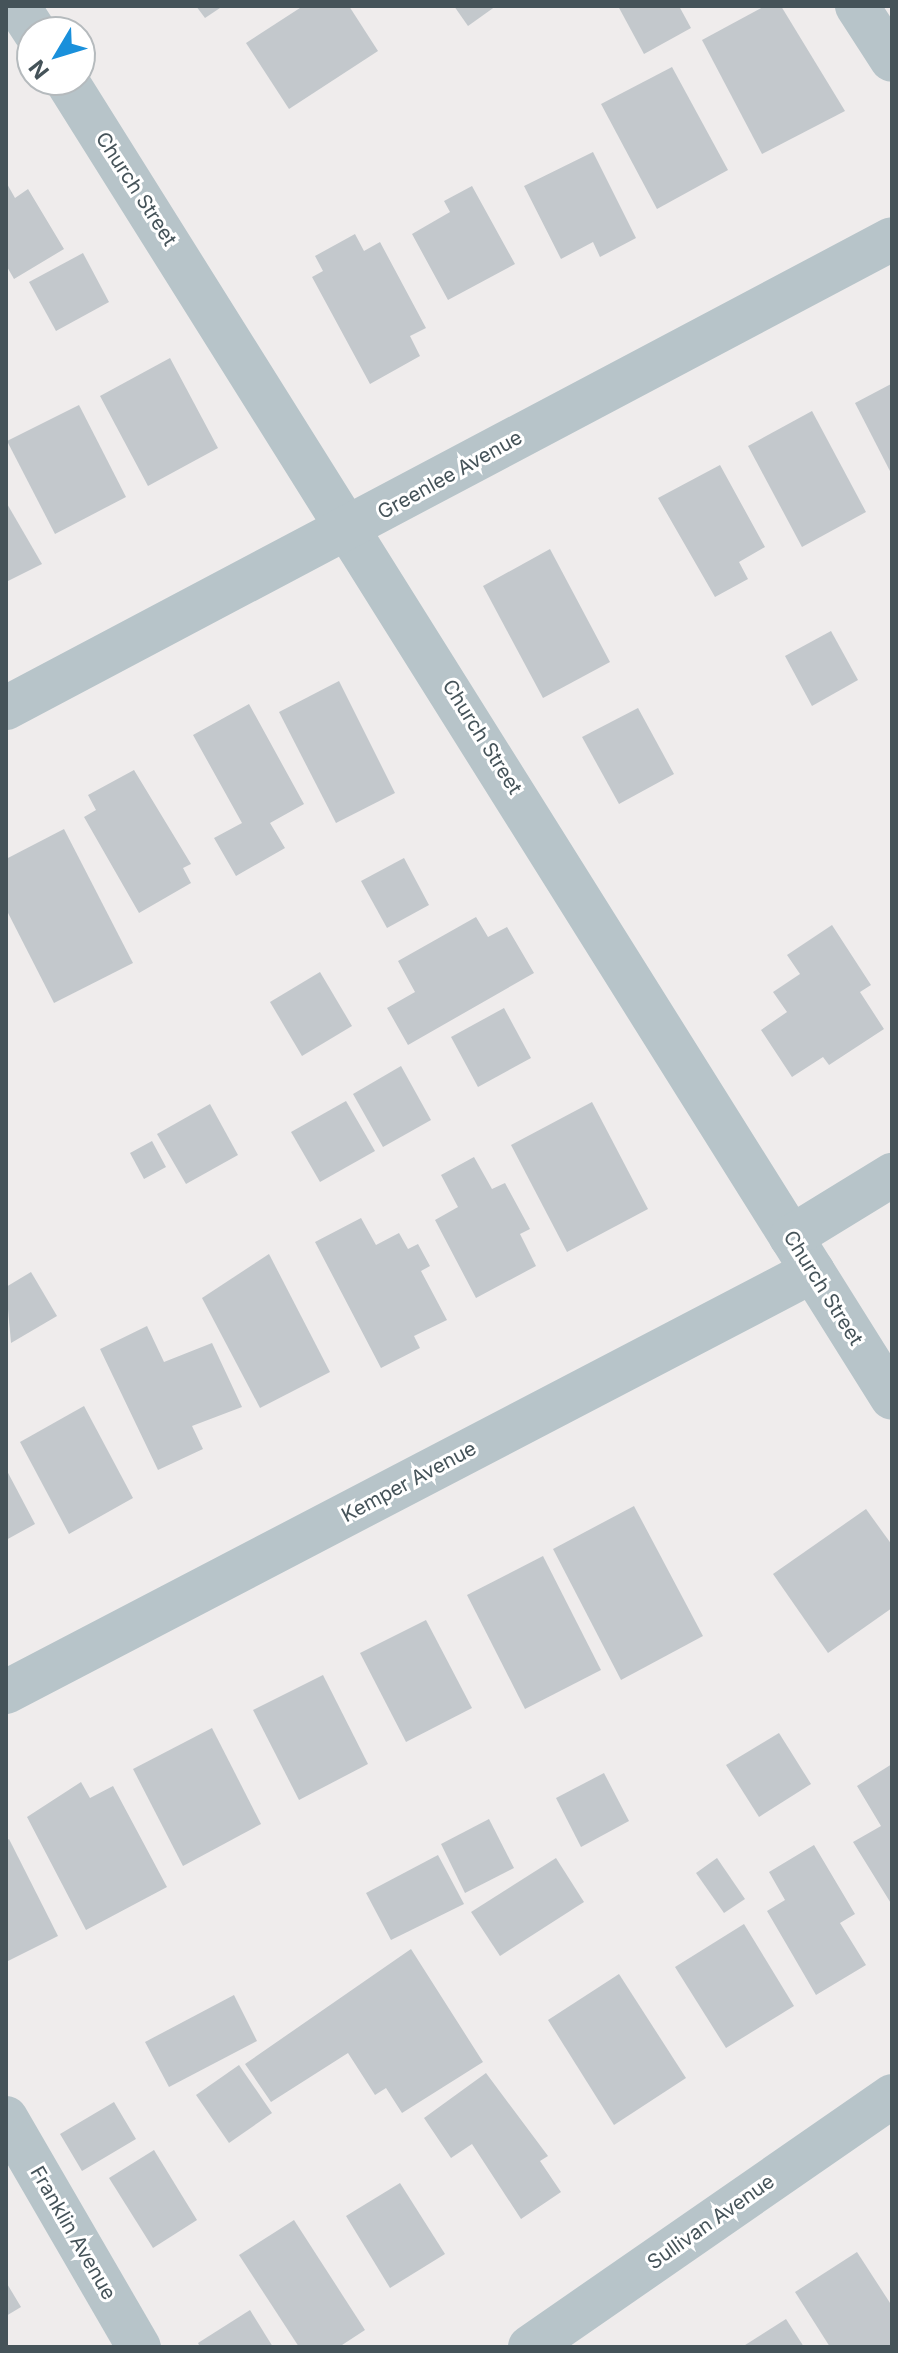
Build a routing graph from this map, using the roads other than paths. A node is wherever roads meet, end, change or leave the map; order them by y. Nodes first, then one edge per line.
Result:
1 (857, 6) edge
2 (892, 60) edge
3 (76, 96) edge
4 (892, 239) edge
5 (353, 529) junction
6 (6, 708) edge
7 (892, 1175) edge
8 (802, 1254) junction
9 (892, 1398) edge
10 (6, 1692) edge
11 (892, 2096) edge
12 (6, 2118) edge
13 (139, 2347) edge
14 (530, 2347) edge

1 - 2 street
3 - 5 street, Church Street
4 - 5 street, Greenlee Avenue
5 - 6 street, Greenlee Avenue
5 - 8 street, Church Street
7 - 8 street, Kemper Avenue
8 - 9 street, Church Street
8 - 10 street, Kemper Avenue
11 - 14 street, Sullivan Avenue
12 - 13 street, Franklin Avenue

